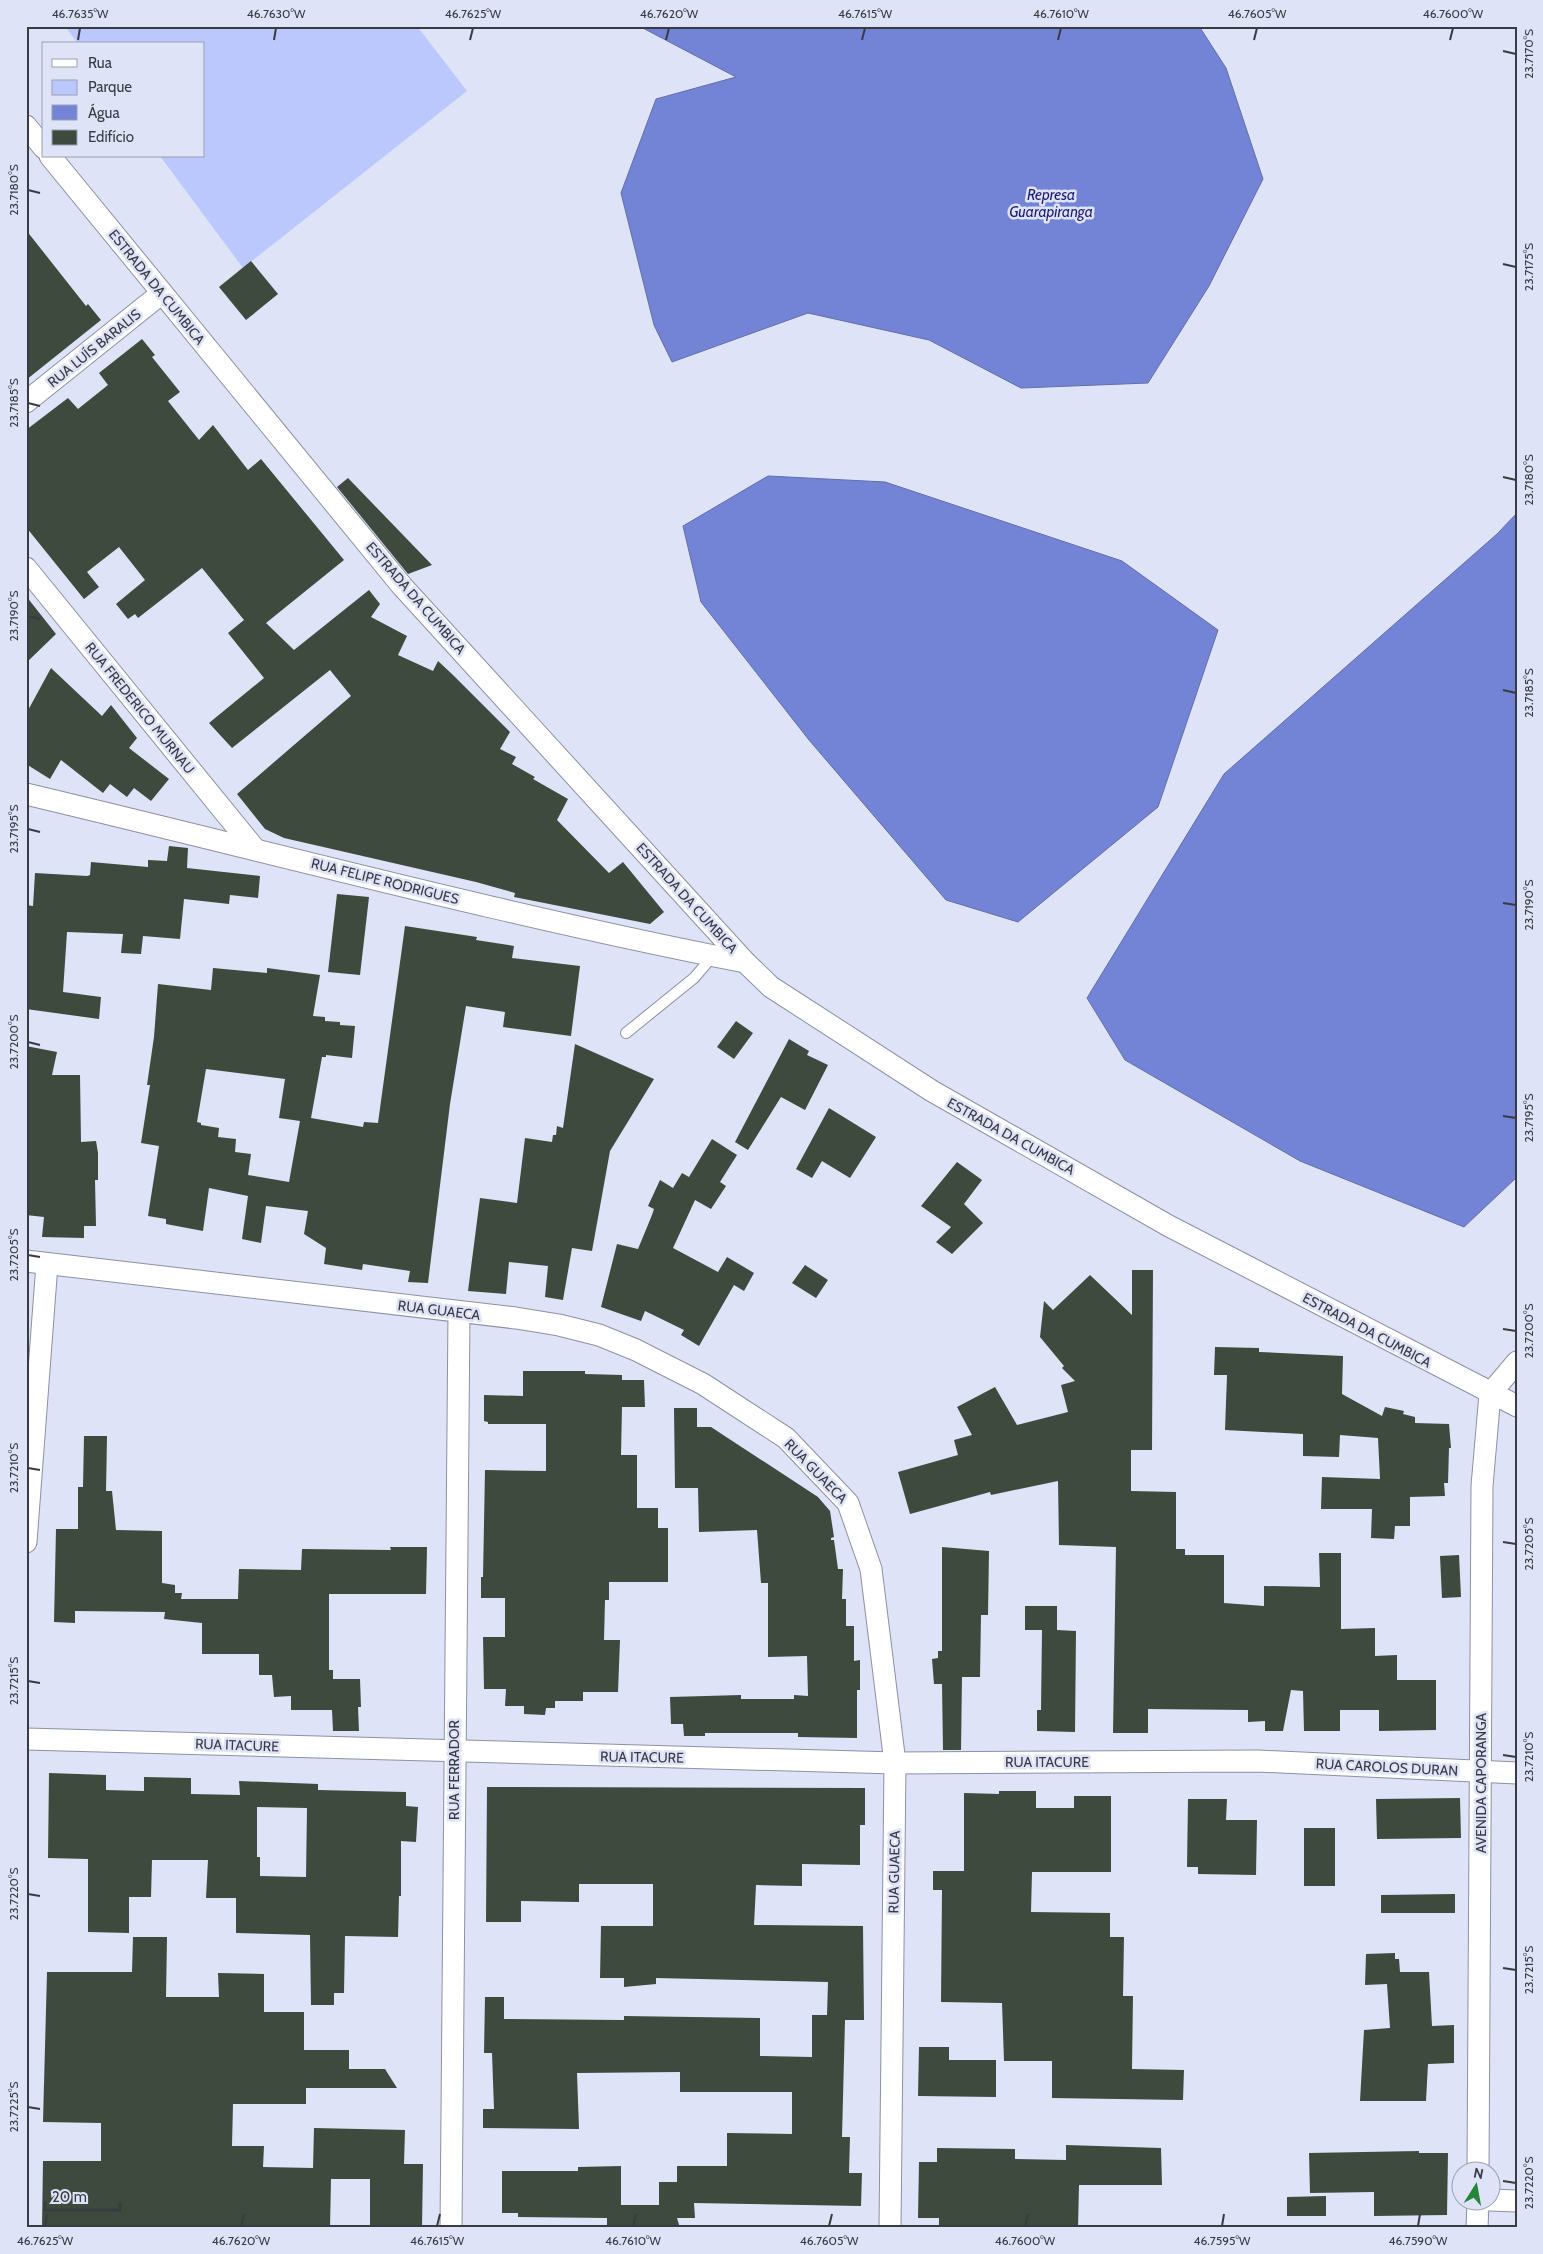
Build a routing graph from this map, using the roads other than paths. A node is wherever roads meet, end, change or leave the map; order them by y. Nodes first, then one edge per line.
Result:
1 (26, 126) edge
2 (42, 146) edge
3 (52, 158) edge
4 (162, 293) junction
5 (26, 402) edge
6 (26, 568) edge
7 (26, 794) edge
8 (254, 848) junction
9 (713, 956) junction
10 (745, 962) junction
11 (626, 1033) dead end
12 (36, 1263) edge
13 (459, 1312) junction
14 (1517, 1362) edge
15 (1490, 1394) junction
16 (1517, 1406) edge
17 (26, 1542) edge
18 (26, 1739) edge
19 (454, 1752) junction
20 (1258, 1761) joint
21 (895, 1763) junction
22 (1482, 1772) junction
23 (1517, 1773) edge
24 (1478, 2162) edge
25 (1500, 2200) edge
26 (1517, 2201) edge
27 (1478, 2212) edge
28 (451, 2228) edge
29 (890, 2228) edge
30 (1477, 2228) edge

1 - 2 street
3 - 4 street, ESTRADA DA CUMBICA
4 - 5 street, RUA LUÍS BARALIS
4 - 10 street, ESTRADA DA CUMBICA
6 - 8 street, RUA FREDERICO MURNAU
7 - 8 street, RUA FELIPE RODRIGUES
8 - 9 street, RUA FELIPE RODRIGUES
9 - 10 street, RUA FELIPE RODRIGUES
9 - 11 lane
10 - 15 street, ESTRADA DA CUMBICA
12 - 13 street, RUA GUAECA
12 - 17 street
13 - 19 street, RUA FERRADOR
13 - 21 street, RUA GUAECA
14 - 15 street
15 - 16 street, ESTRADA DA CUMBICA
15 - 22 street, AVENIDA CAPORANGA
18 - 19 street, RUA ITACURE
19 - 21 street, RUA ITACURE
19 - 28 street, RUA FERRADOR
20 - 21 street, RUA ITACURE
20 - 22 street, RUA CAROLOS DURAN
21 - 29 street, RUA GUAECA
22 - 23 street, RUA CAROLOS DURAN
22 - 24 street, AVENIDA CAPORANGA
25 - 26 street
27 - 30 street

